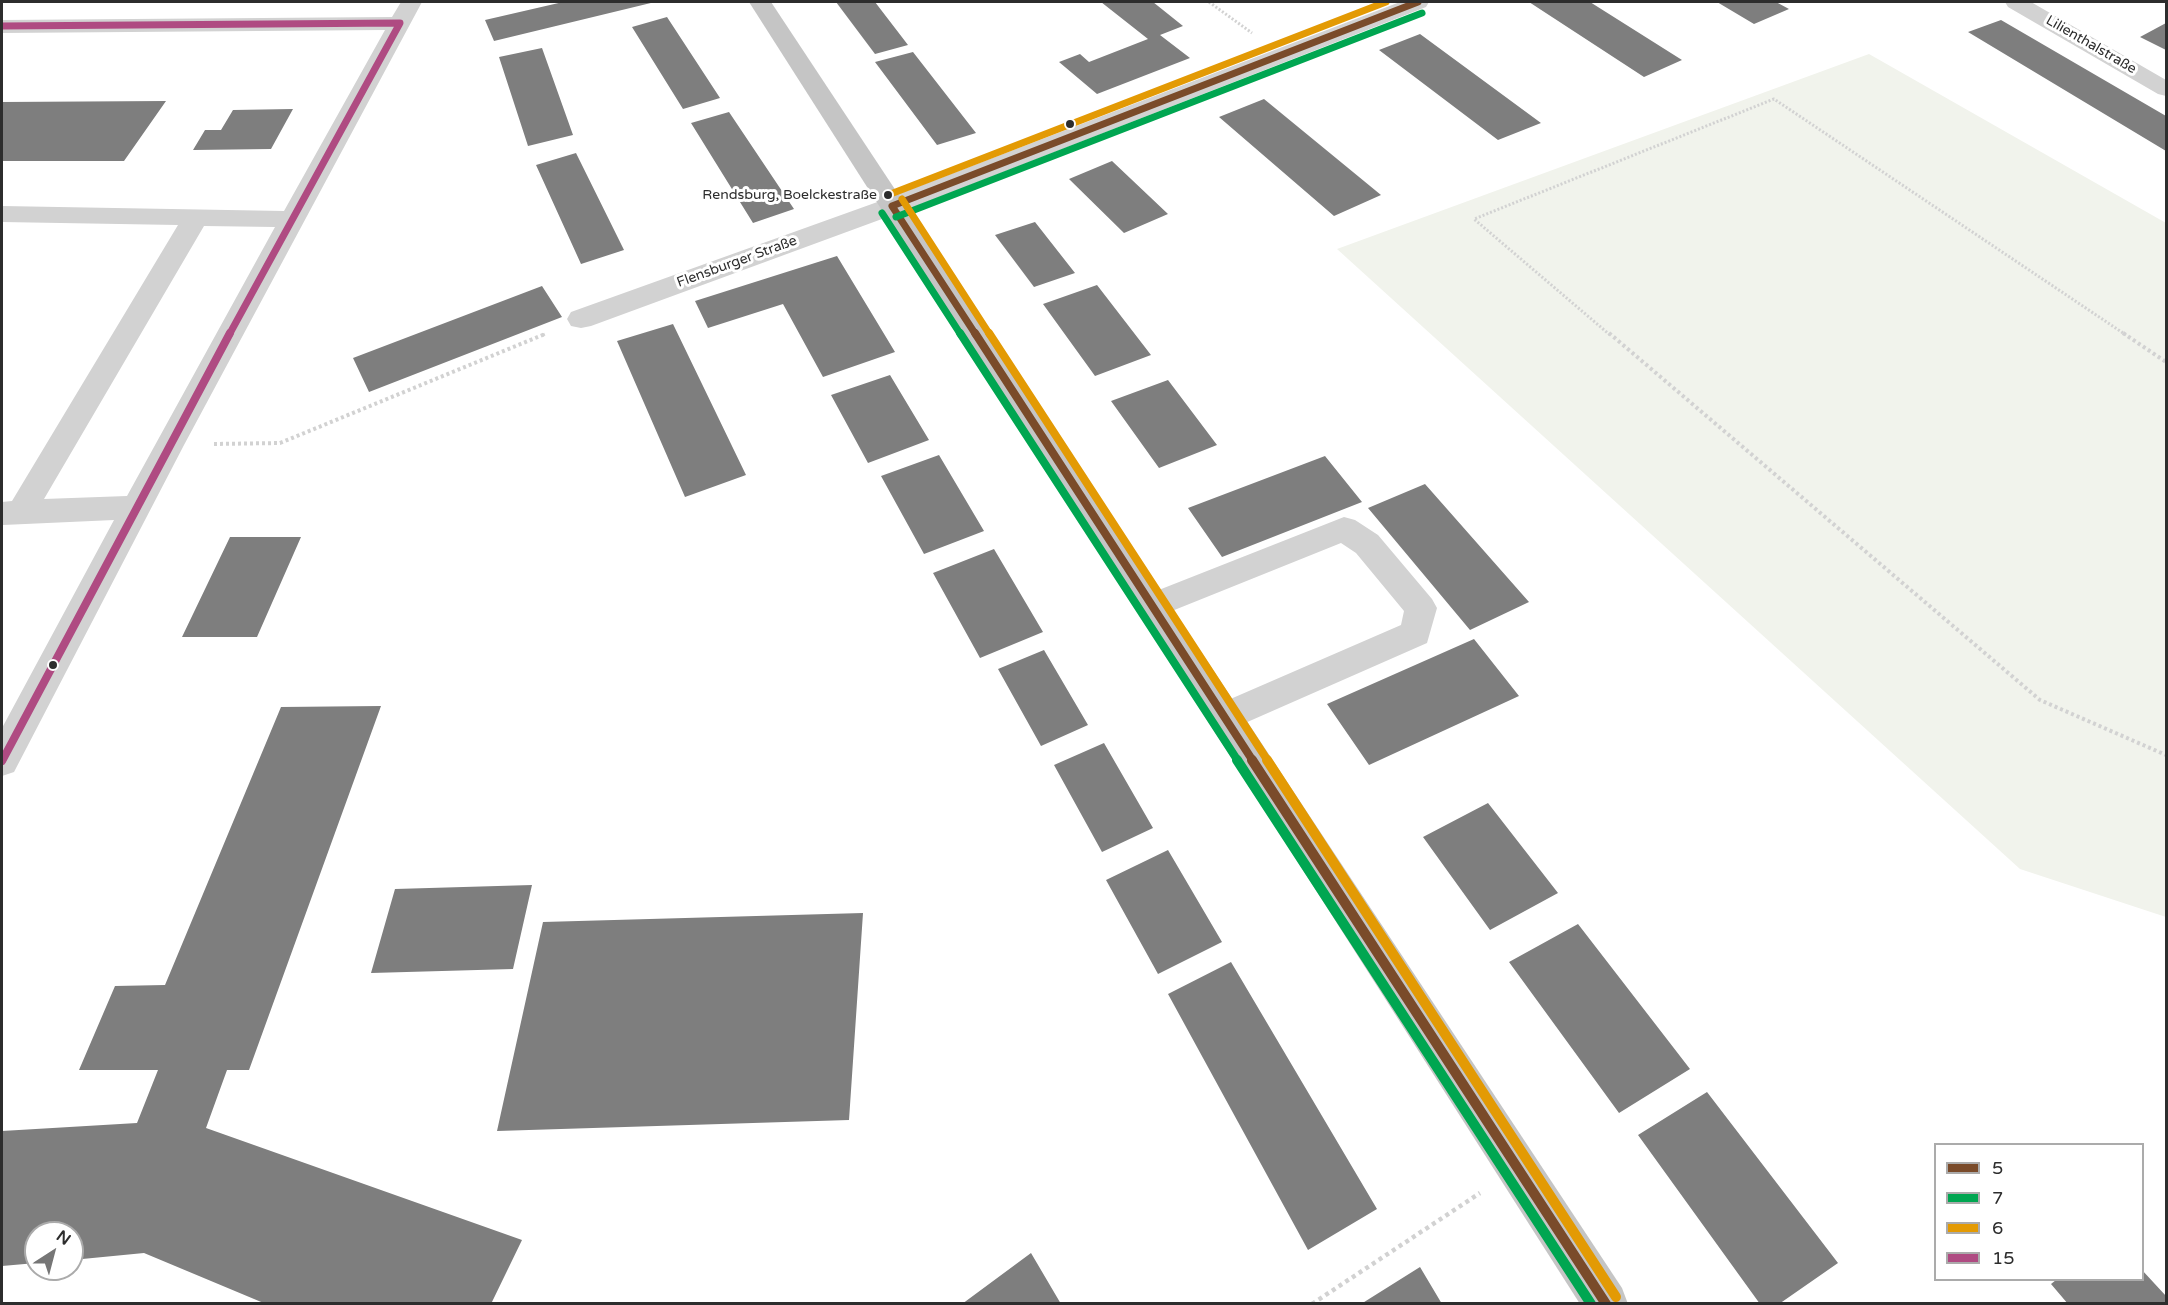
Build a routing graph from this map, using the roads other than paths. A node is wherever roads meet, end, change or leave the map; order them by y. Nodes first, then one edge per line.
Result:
1 (760, 2) edge
2 (1418, 2) edge
3 (2016, 2) edge
4 (406, 12) edge
5 (2, 26) edge
6 (2166, 89) edge
7 (892, 206) junction
8 (2, 214) edge
9 (195, 217) junction
10 (293, 219) junction
11 (581, 319) road end
12 (136, 507) junction
13 (11, 512) edge
14 (1152, 606) junction
15 (1224, 717) junction
16 (2, 760) edge
17 (1606, 1304) edge

1 - 7 main road
2 - 7 street, Flensburger Straße
3 - 6 street, Lilienthalstraße
4 - 5 street
4 - 10 street
7 - 11 street, Flensburger Straße
7 - 14 main road
8 - 9 street
9 - 10 street
9 - 13 street
10 - 12 street
12 - 13 street
12 - 16 street
14 - 15 main road
14 - 15 street
15 - 17 main road

